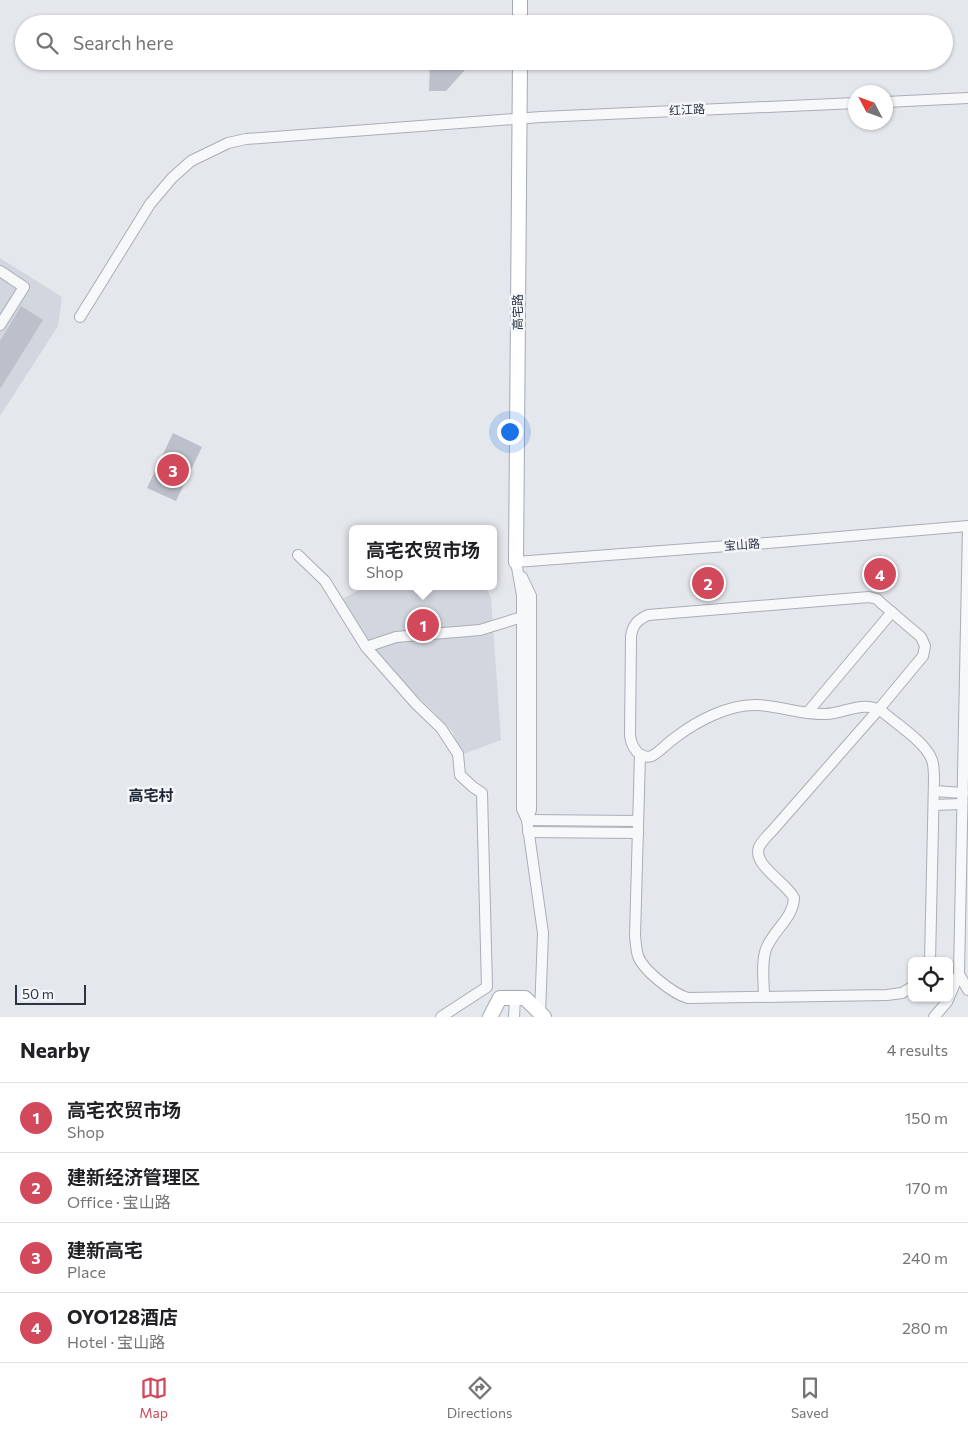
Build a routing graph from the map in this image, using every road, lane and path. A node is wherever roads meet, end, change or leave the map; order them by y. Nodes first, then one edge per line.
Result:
1 (520, 0) edge
2 (520, 15) edge
3 (520, 70) edge
4 (968, 98) edge
5 (893, 102) edge
6 (848, 103) edge
7 (520, 118) junction
8 (0, 271) edge
9 (80, 317) dead end
10 (0, 325) edge
11 (968, 526) edge
12 (298, 555) dead end
13 (516, 562) junction
14 (892, 612) junction
15 (522, 617) junction
16 (366, 647) junction
17 (879, 709) junction
18 (807, 713) junction
19 (640, 755) junction
20 (934, 792) junction
21 (962, 792) junction
22 (962, 804) junction
23 (934, 805) junction
24 (527, 820) junction
25 (638, 821) junction
26 (528, 832) junction
27 (638, 833) junction
28 (930, 957) edge
29 (959, 974) junction
30 (908, 989) edge
31 (968, 990) edge
32 (764, 997) junction
33 (515, 998) junction
34 (542, 1015) edge
35 (441, 1017) edge
36 (490, 1017) edge
37 (514, 1017) edge
38 (934, 1017) edge

1 - 2 main road
3 - 7 main road, 高宅路
4 - 5 street
6 - 7 street, 红江路
7 - 9 street, 红江路
7 - 13 main road, 高宅路
8 - 10 street
11 - 13 street, 宝山路
11 - 21 street
12 - 16 street
13 - 15 street
13 - 24 street
14 - 17 street
14 - 18 street
14 - 19 street
15 - 16 street
15 - 24 street
16 - 35 street
17 - 18 street
17 - 20 street
17 - 32 street
18 - 19 street
19 - 25 street
20 - 21 street
20 - 23 street
21 - 22 street
22 - 23 street
22 - 29 street
23 - 28 street
24 - 25 street
24 - 26 street
25 - 27 street
26 - 27 street
26 - 34 street
27 - 32 street
29 - 31 street
29 - 38 street
30 - 32 street
33 - 34 main road
33 - 36 main road
33 - 37 street

